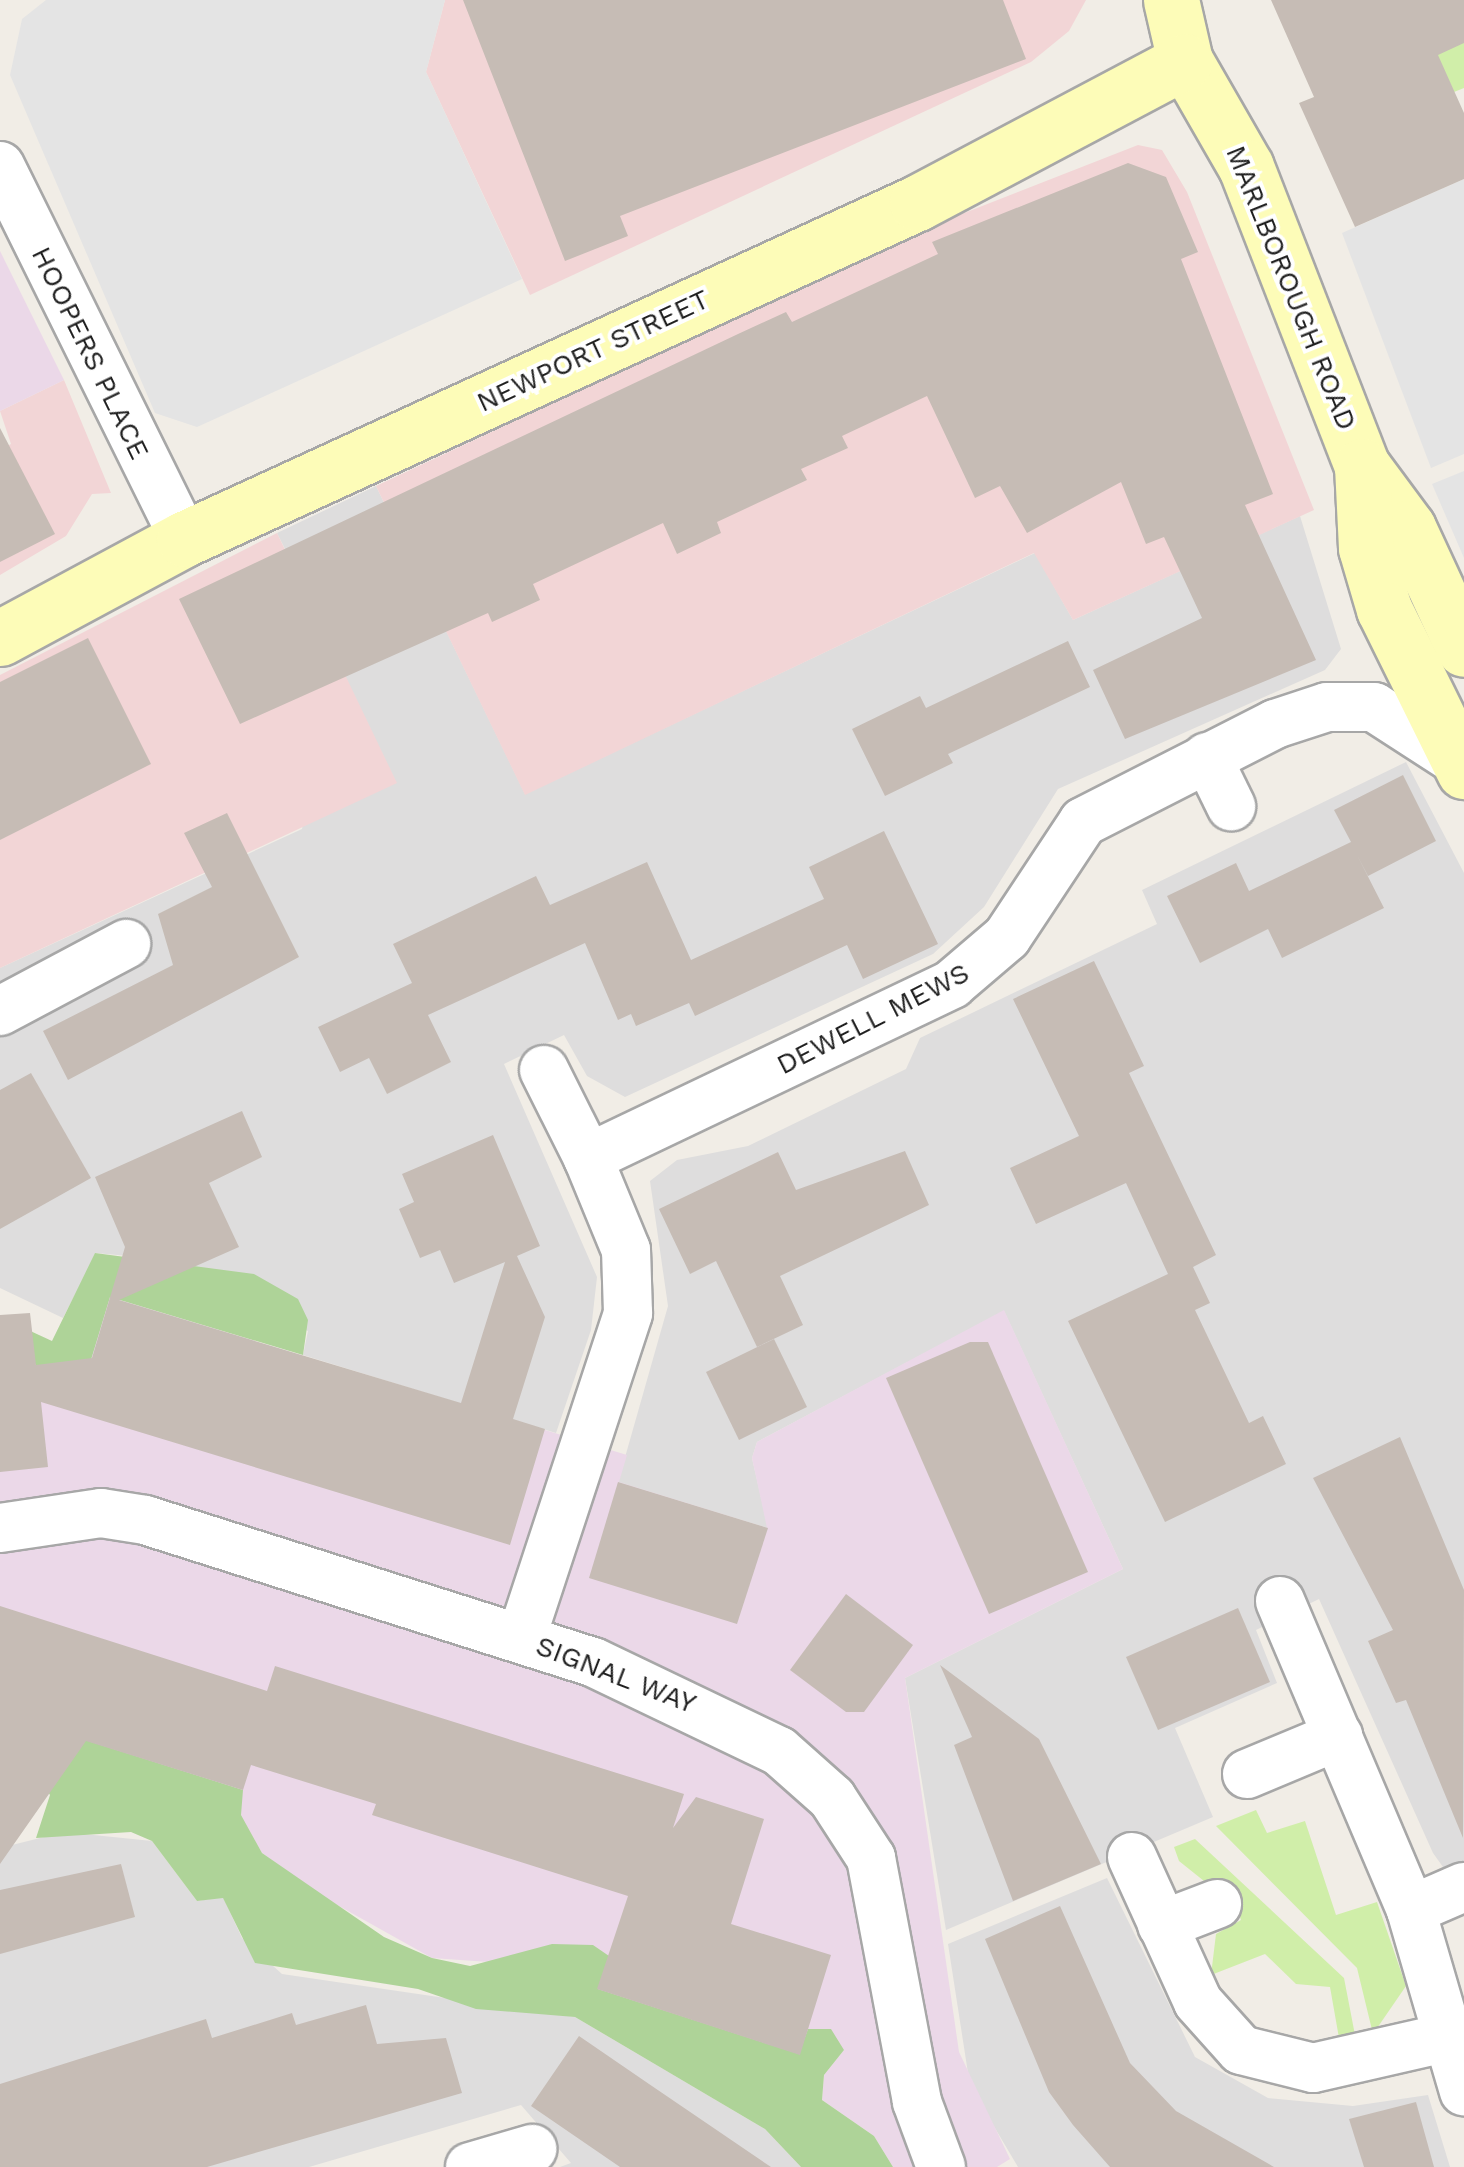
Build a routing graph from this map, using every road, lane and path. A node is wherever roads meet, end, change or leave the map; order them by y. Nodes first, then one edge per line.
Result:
1 (1171, 0) edge
2 (1185, 61) junction
3 (0, 166) edge
4 (1362, 466) junction
5 (184, 539) junction
6 (0, 638) edge
7 (1464, 649) edge
8 (1206, 757) junction
9 (1459, 764) edge
10 (1232, 806) dead end
11 (126, 944) dead end
12 (0, 1012) edge
13 (544, 1070) dead end
14 (588, 1158) junction
15 (0, 1528) edge
16 (1280, 1601) dead end
17 (522, 1639) junction
18 (1338, 1736) junction
19 (1247, 1774) dead end
20 (1132, 1857) dead end
21 (1464, 1886) edge
22 (1217, 1904) dead end
23 (1412, 1910) junction
24 (1162, 1925) junction
25 (1449, 2036) junction
26 (1464, 2091) edge
27 (532, 2149) dead end
28 (470, 2167) edge
29 (941, 2167) edge

1 - 2 main road, MARLBOROUGH ROAD
2 - 4 main road, MARLBOROUGH ROAD
2 - 5 main road, NEWPORT STREET
3 - 5 street, HOOPERS PLACE
4 - 7 main road, MARLBOROUGH ROAD
4 - 9 main road, MARLBOROUGH ROAD
5 - 6 main road, NEWPORT STREET
8 - 9 street, DEWELL MEWS
8 - 10 street
8 - 14 street, DEWELL MEWS
11 - 12 street
13 - 14 street
14 - 17 street
15 - 17 street, SIGNAL WAY
16 - 18 street
17 - 29 street, SIGNAL WAY
18 - 19 street
18 - 23 street
20 - 24 street
21 - 23 street
22 - 24 street
23 - 25 street
24 - 25 street
25 - 26 street
27 - 28 street

